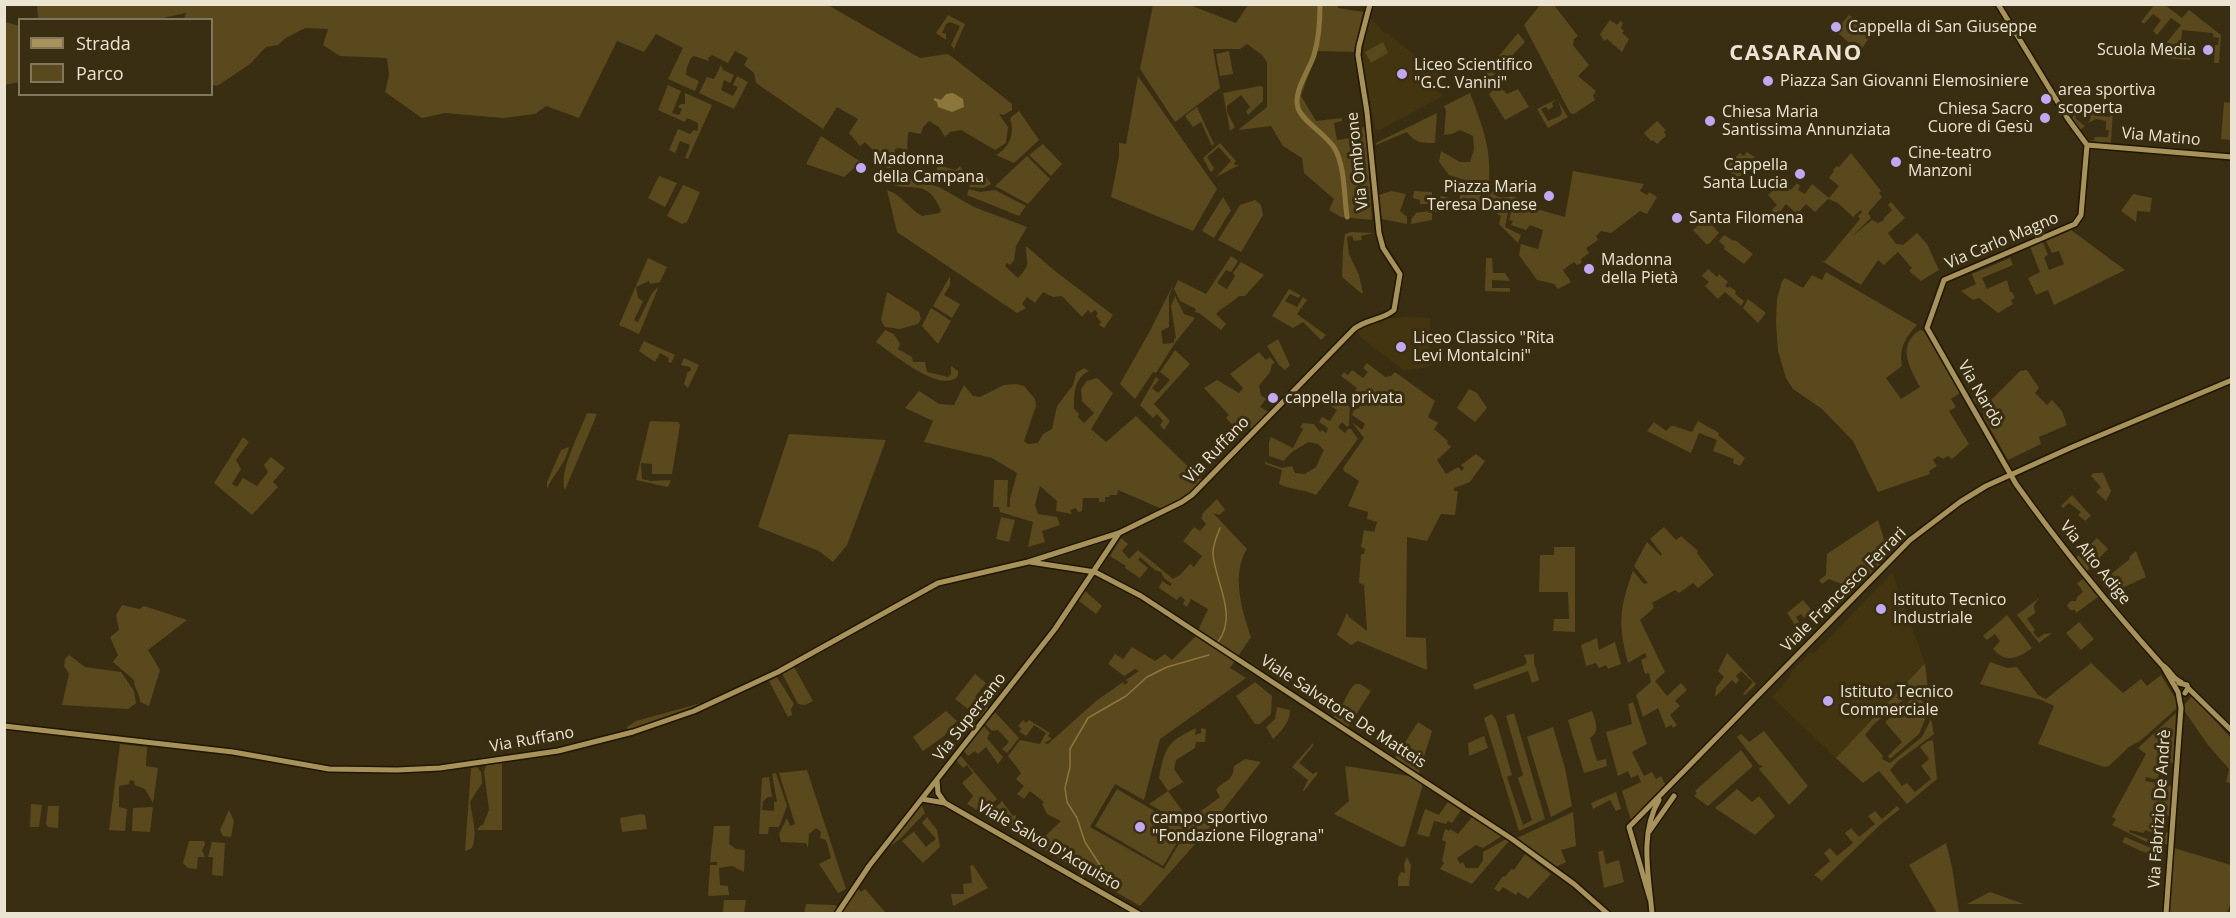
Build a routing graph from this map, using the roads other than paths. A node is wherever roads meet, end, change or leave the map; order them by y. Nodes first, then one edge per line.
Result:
1 (1370, 4) edge
2 (1998, 4) edge
3 (2087, 145) junction
4 (2232, 157) edge
5 (1394, 310) joint
6 (1927, 328) joint
7 (2232, 380) edge
8 (2011, 475) junction
9 (1119, 533) junction
10 (1060, 552) junction
11 (1028, 562) junction
12 (1049, 564) joint
13 (1058, 565) junction
14 (1095, 572) junction
15 (2163, 665) junction
16 (2181, 682) junction
17 (2182, 691) junction
18 (4, 726) edge
19 (2232, 731) edge
20 (937, 780) junction
21 (1669, 786) junction
22 (1674, 796) dead end
23 (922, 799) junction
24 (945, 803) junction
25 (1637, 819) junction
26 (1648, 831) junction
27 (1647, 854) junction
28 (1637, 856) junction
29 (1650, 899) junction
30 (837, 914) edge
31 (1139, 914) edge
32 (1608, 914) edge
33 (1652, 914) edge
34 (2166, 914) edge

1 - 5 street, Via Ombrone
2 - 3 street
3 - 4 street, Via Matino
3 - 6 street, Via Carlo Magno
5 - 9 street, Via Ruffano
6 - 8 street, Via Nardò
7 - 8 street, Viale Francesco Ferrari
8 - 15 street, Via Alto Adige
8 - 21 street, Viale Francesco Ferrari
9 - 10 street, Via Ruffano
9 - 14 street, Via Supersano
10 - 11 street, Via Ruffano
10 - 13 street
11 - 12 street, Via Ruffano
11 - 18 street, Via Ruffano
12 - 13 street, Viale Salvatore De Matteis
13 - 14 street, Viale Salvatore De Matteis
14 - 20 street, Via Supersano
14 - 32 street, Viale Salvatore De Matteis
15 - 16 street, Via Alto Adige
15 - 17 street, Via Alto Adige
16 - 17 street
16 - 17 street, Via Alto Adige
17 - 19 street, Via Alto Adige
17 - 34 street, Via Fabrizio De Andrè
20 - 23 street, Via Supersano
20 - 24 street
21 - 25 street, Viale Francesco Ferrari
21 - 26 street, Viale Francesco Ferrari
22 - 26 street
23 - 24 street, Viale Salvo D'Acquisto
23 - 30 street, Via Supersano
24 - 31 street, Viale Salvo D'Acquisto
25 - 26 street
25 - 28 street, Viale Francesco Ferrari
26 - 27 street
27 - 28 street
27 - 29 street
28 - 29 street
29 - 33 street

